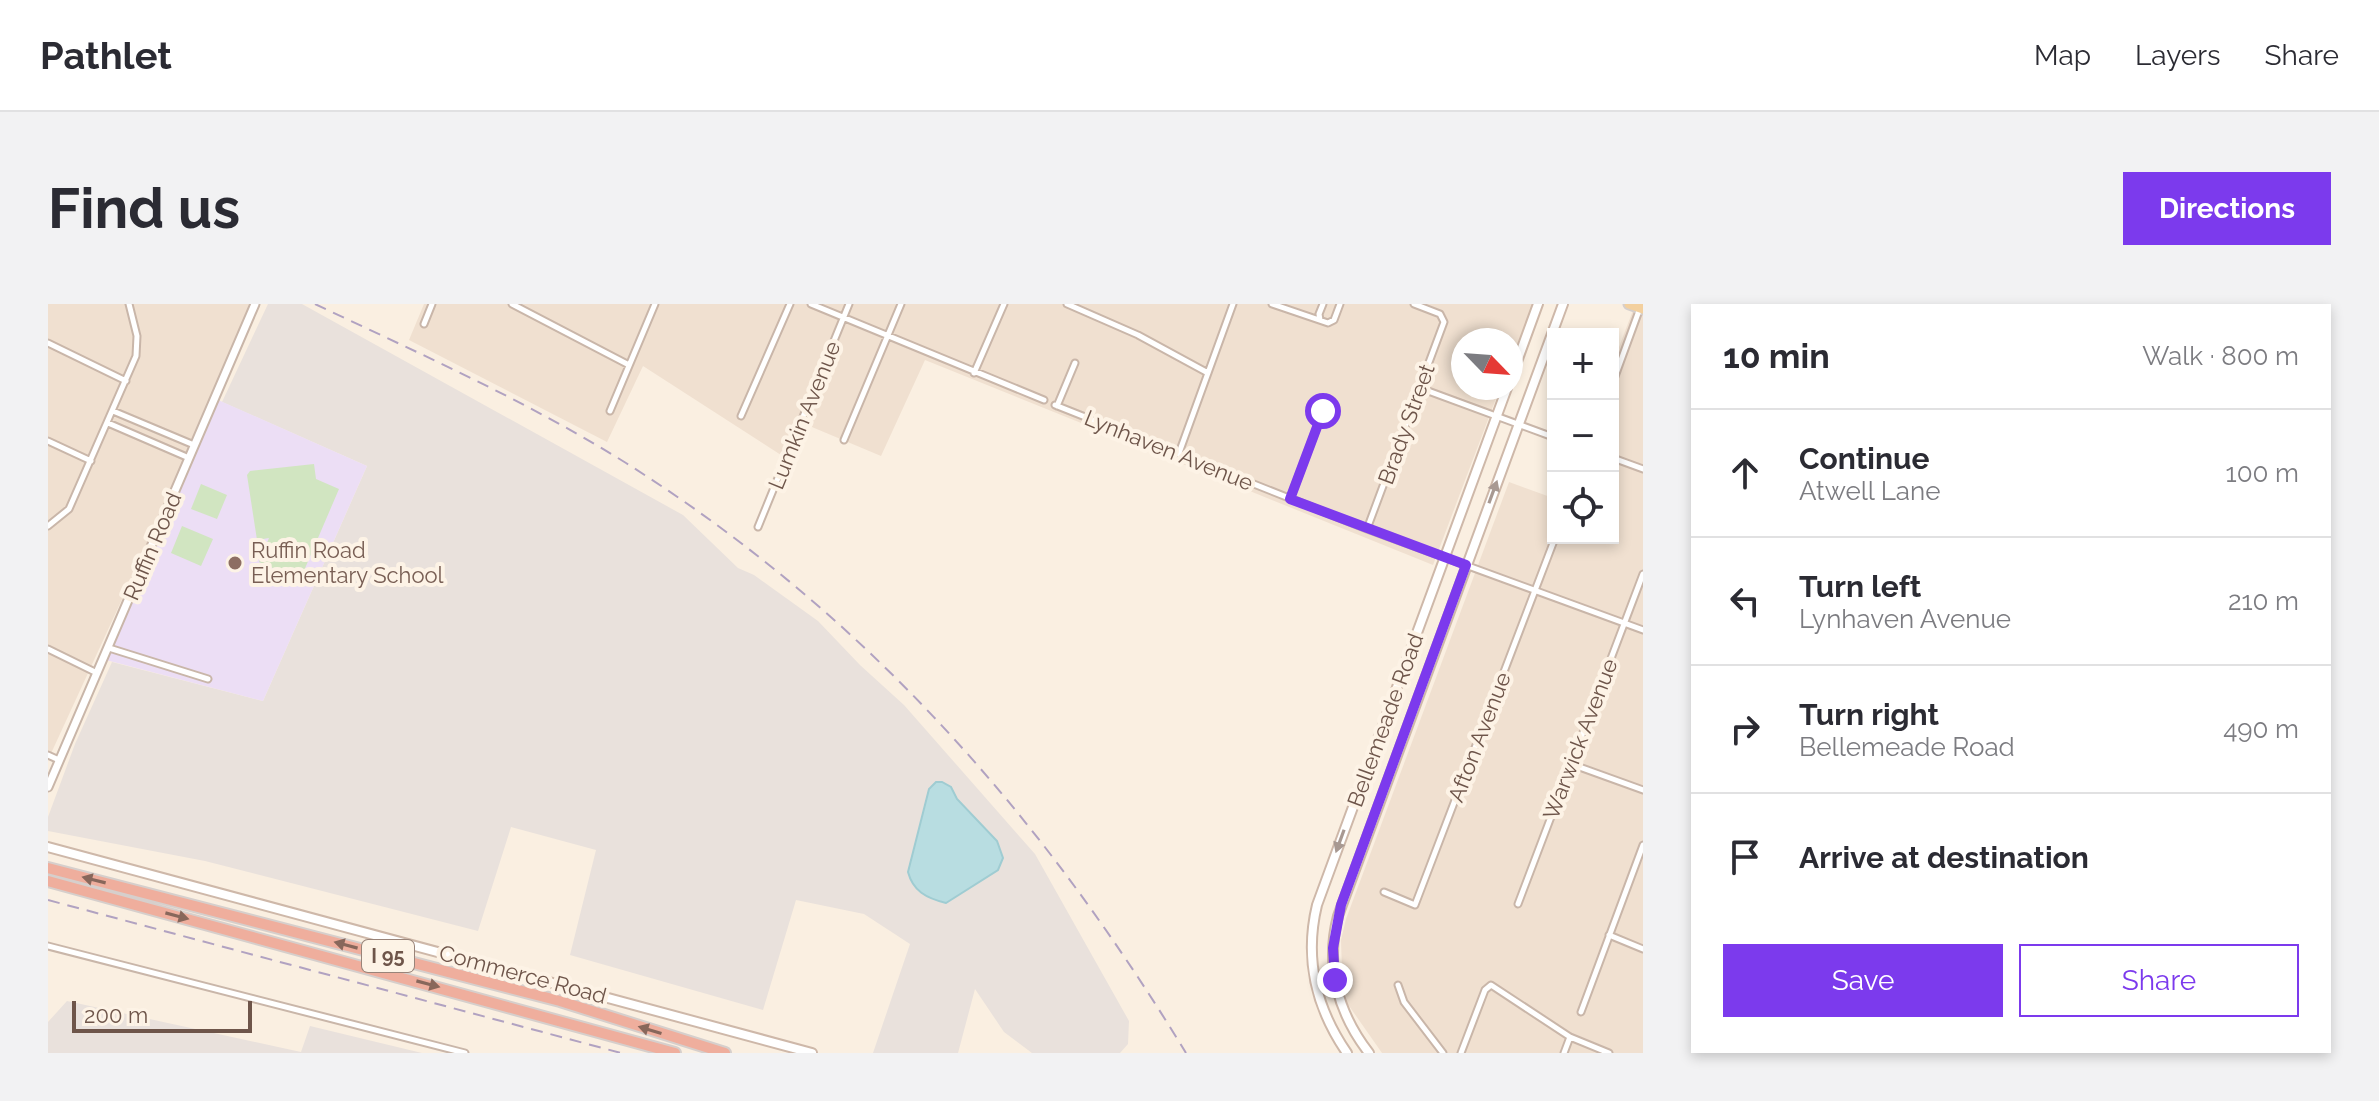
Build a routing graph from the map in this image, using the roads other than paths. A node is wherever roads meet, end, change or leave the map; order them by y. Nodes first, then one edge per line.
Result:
1 (129, 304) edge
2 (255, 304) edge
3 (432, 304) edge
4 (512, 304) edge
5 (655, 304) edge
6 (790, 304) edge
7 (811, 304) edge
8 (849, 304) edge
9 (901, 304) edge
10 (1004, 304) edge
11 (1067, 304) edge
12 (1233, 304) edge
13 (1272, 304) edge
14 (1323, 304) edge
15 (1340, 304) edge
16 (1414, 304) edge
17 (1538, 304) edge
18 (1563, 304) edge
19 (1629, 304) edge
20 (1642, 307) edge
21 (845, 318) junction
22 (1320, 320) junction
23 (424, 324) dead end
24 (888, 335) junction
25 (48, 343) edge
26 (1523, 345) edge
27 (1075, 363) dead end
28 (629, 365) junction
29 (1619, 366) edge
30 (974, 373) junction
31 (1208, 373) junction
32 (126, 381) junction
33 (1420, 388) junction
34 (1044, 400) dead end
35 (1503, 400) edge
36 (113, 411) junction
37 (610, 411) dead end
38 (1323, 411) dead end
39 (741, 416) dead end
40 (1497, 417) junction
41 (108, 423) junction
42 (1518, 425) junction
43 (1547, 435) edge
44 (844, 440) dead end
45 (48, 441) edge
46 (194, 445) junction
47 (1179, 453) junction
48 (189, 458) junction
49 (1619, 460) edge
50 (91, 461) junction
51 (1643, 469) edge
52 (1290, 499) junction
53 (48, 526) edge
54 (758, 527) dead end
55 (1367, 529) junction
56 (1553, 544) edge
57 (1445, 557) junction
58 (1466, 565) junction
59 (1643, 574) edge
60 (1535, 590) junction
61 (1625, 623) junction
62 (1643, 630) edge
63 (109, 648) junction
64 (48, 649) edge
65 (97, 673) junction
66 (208, 679) dead end
67 (48, 755) edge
68 (59, 760) junction
69 (1571, 764) junction
70 (48, 787) edge
71 (1643, 790) edge
72 (1643, 845) edge
73 (48, 849) edge
74 (48, 868) edge
75 (48, 881) edge
76 (1384, 892) dead end
77 (1518, 904) dead end
78 (1609, 935) junction
79 (48, 946) edge
80 (1643, 949) edge
81 (1398, 985) dead end
82 (1581, 1012) dead end
83 (1570, 1037) junction
84 (465, 1053) edge
85 (675, 1053) edge
86 (725, 1053) edge
87 (794, 1053) edge
88 (812, 1053) edge
89 (1347, 1053) edge
90 (1369, 1053) edge
91 (1443, 1053) edge
92 (1461, 1053) edge
93 (1564, 1053) edge
94 (1609, 1053) edge

1 - 32 street
2 - 46 street, Ruffin Road
3 - 23 street
4 - 28 street
5 - 28 street
6 - 39 street
7 - 21 street
8 - 21 street, Lumkin Avenue
9 - 24 street
10 - 30 street
11 - 31 street
12 - 31 street
13 - 22 street
14 - 22 street
15 - 22 street
16 - 33 street, Brady Street
17 - 26 main road
18 - 42 main road, Bellemeade Road
19 - 20 main road
20 - 29 street
21 - 24 street
21 - 54 street, Lumkin Avenue
24 - 30 street
24 - 44 street
25 - 32 street
27 - 47 street, Lynhaven Avenue
28 - 37 street
30 - 34 street
31 - 47 street
32 - 36 street
33 - 40 street
33 - 55 street, Brady Street
35 - 40 main road, Bellemeade Road
36 - 41 street
36 - 46 street
38 - 52 street
40 - 42 street
40 - 57 main road, Bellemeade Road
41 - 48 street
41 - 50 street
42 - 43 street
58 -> 42 main road, Bellemeade Road
45 - 50 street
46 - 48 street, Ruffin Road
47 - 52 street, Lynhaven Avenue
48 - 63 street, Ruffin Road
49 - 51 street
50 - 53 street
52 - 55 street, Lynhaven Avenue
55 - 57 street, Lynhaven Avenue
56 - 60 street, Afton Avenue
57 - 58 street, Lynhaven Avenue
57 -> 89 main road, Bellemeade Road
58 - 60 street, Lynhaven Avenue
58 - 90 main road, Bellemeade Road
59 - 61 street, Warwick Avenue
60 - 61 street, Lynhaven Avenue
60 - 76 street, Afton Avenue
61 - 62 street, Lynhaven Avenue
61 - 69 street, Warwick Avenue
63 - 65 street, Ruffin Road
63 - 66 street
64 - 65 street
65 - 68 street, Ruffin Road
67 - 68 street
68 - 70 street, Ruffin Road
69 - 71 street
69 - 77 street, Warwick Avenue
72 - 78 street
73 - 87 main road, Commerce Road
73 - 88 main road, Commerce Road
86 -> 74 highway, I 95
75 -> 85 highway, I 95
78 - 80 street
78 - 82 street
79 - 84 street
81 - 91 street
83 - 92 street
83 - 93 street
83 - 94 street

